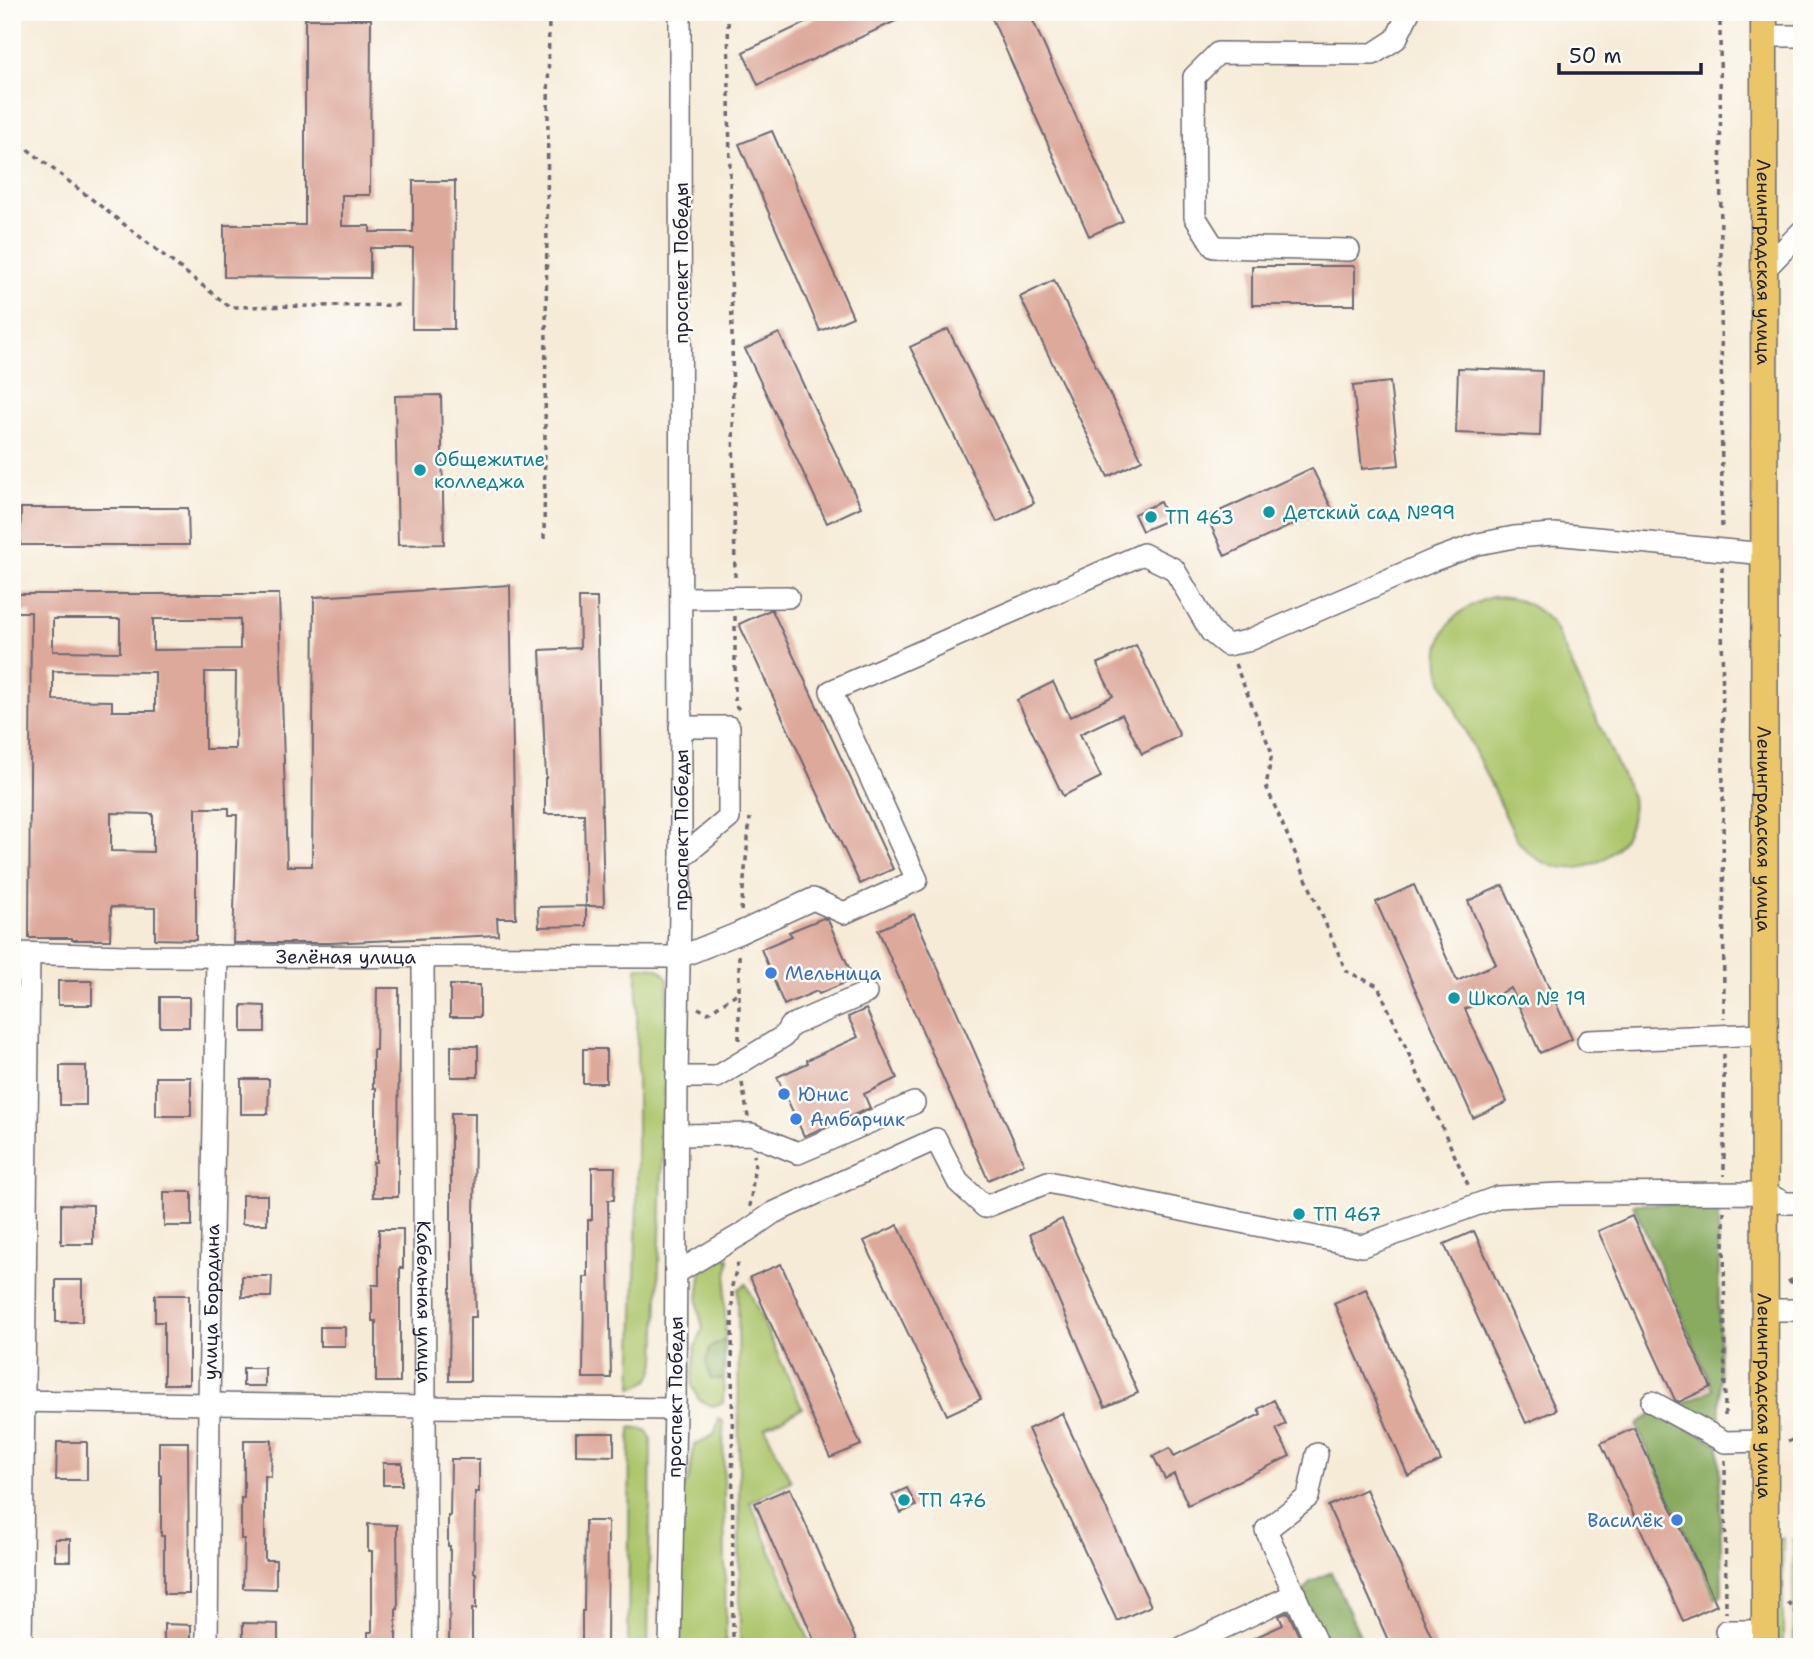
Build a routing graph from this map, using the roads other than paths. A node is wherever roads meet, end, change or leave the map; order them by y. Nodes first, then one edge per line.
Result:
1 (680, 12) edge
2 (1409, 12) edge
3 (1765, 24) edge
4 (1802, 36) edge
5 (1802, 232) edge
6 (1349, 250) dead end
7 (1765, 269) junction
8 (1765, 554) junction
9 (681, 597) junction
10 (788, 597) dead end
11 (680, 727) junction
12 (681, 858) junction
13 (20, 954) edge
14 (217, 956) junction
15 (423, 957) junction
16 (680, 957) junction
17 (866, 993) dead end
18 (1765, 1034) junction
19 (1588, 1041) dead end
20 (677, 1077) junction
21 (914, 1103) dead end
22 (678, 1135) junction
23 (1765, 1193) junction
24 (1802, 1203) edge
25 (676, 1273) junction
26 (1765, 1310) junction
27 (1802, 1310) edge
28 (18, 1401) edge
29 (1652, 1402) dead end
30 (209, 1404) junction
31 (425, 1407) junction
32 (675, 1409) junction
33 (1776, 1442) junction
34 (1317, 1454) dead end
35 (1294, 1594) junction
36 (1726, 1631) road end
37 (1765, 1639) edge
38 (21, 1647) edge
39 (207, 1647) edge
40 (426, 1647) edge
41 (670, 1647) edge
42 (1183, 1647) edge
43 (1318, 1647) edge

1 - 9 street, проспект Победы
2 - 6 street
3 - 4 street
3 - 7 main road, Ленинградская улица
5 - 7 street
7 - 8 main road, Ленинградская улица
8 - 16 street
8 - 18 main road, Ленинградская улица
9 - 10 street
9 - 11 street, проспект Победы
11 - 12 street, проспект Победы
11 - 12 street
12 - 16 street, проспект Победы
13 - 14 street, Зелёная улица
13 - 28 street
14 - 15 street, Зелёная улица
14 - 30 street, улица Бородина
15 - 16 street, Зелёная улица
15 - 31 street, Кабельная улица
16 - 20 street, проспект Победы
17 - 20 street
18 - 19 street
18 - 23 main road, Ленинградская улица
20 - 22 street, проспект Победы
21 - 22 street
22 - 25 street, проспект Победы
23 - 24 street
23 - 25 street
23 - 26 main road, Ленинградская улица
25 - 32 street, проспект Победы
26 - 27 street
26 - 33 main road, Ленинградская улица
28 - 30 street
28 - 38 street
29 - 33 street
30 - 31 street
30 - 39 street, улица Бородина
31 - 32 street
31 - 40 street, Кабельная улица
32 - 41 street, проспект Победы
33 - 37 main road, Ленинградская улица
34 - 35 street
35 - 42 street
35 - 43 street
36 - 37 street

